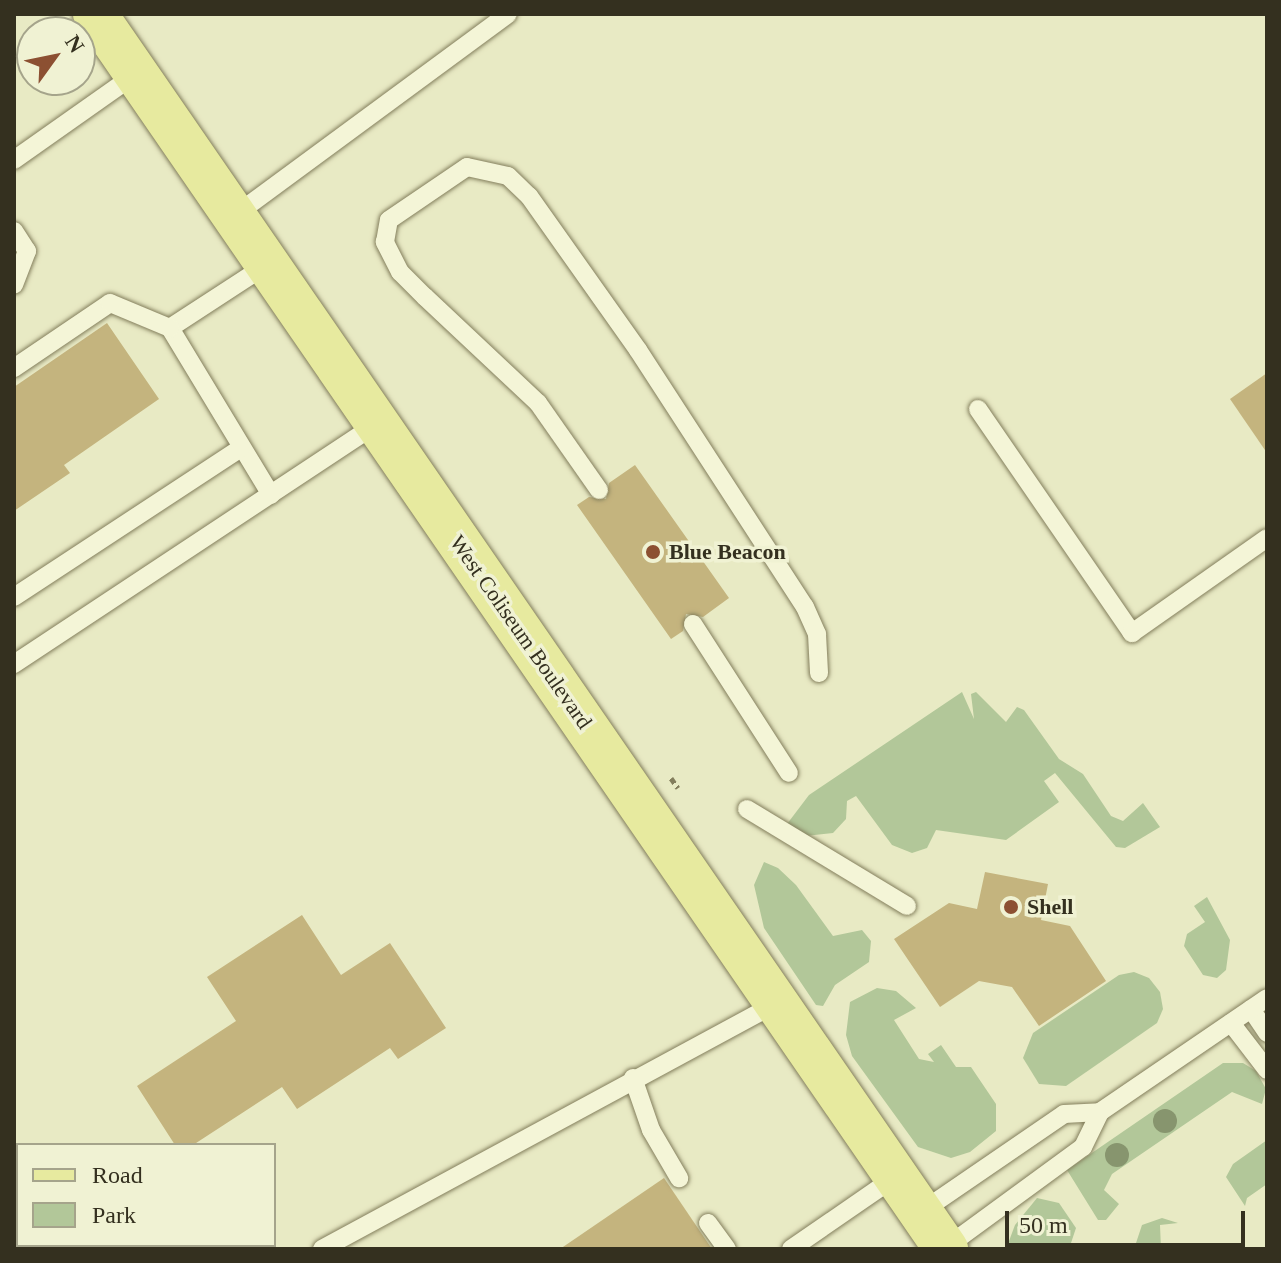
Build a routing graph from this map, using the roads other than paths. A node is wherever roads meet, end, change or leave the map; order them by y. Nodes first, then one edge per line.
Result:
1 (95, 14) edge
2 (508, 14) edge
3 (136, 74) junction
4 (14, 160) edge
5 (234, 216) junction
6 (14, 231) edge
7 (268, 264) junction
8 (14, 285) edge
9 (170, 328) junction
10 (14, 368) edge
11 (978, 409) dead end
12 (377, 424) junction
13 (241, 448) junction
14 (599, 490) dead end
15 (271, 495) junction
16 (1267, 538) edge
17 (14, 597) edge
18 (693, 624) dead end
19 (14, 664) edge
20 (819, 673) dead end
21 (789, 773) dead end
22 (747, 809) dead end
23 (907, 906) dead end
24 (1267, 998) edge
25 (777, 1003) junction
26 (1251, 1009) junction
27 (1231, 1023) junction
28 (1267, 1033) edge
29 (1267, 1070) edge
30 (633, 1078) junction
31 (1100, 1112) junction
32 (897, 1176) junction
33 (679, 1178) dead end
34 (921, 1212) junction
35 (708, 1223) dead end
36 (946, 1248) edge
37 (322, 1249) edge
38 (727, 1249) edge
39 (791, 1249) edge

1 - 3 main road, West Coliseum Boulevard
2 - 5 lane
3 - 4 lane
3 - 5 main road, West Coliseum Boulevard
5 - 7 main road, West Coliseum Boulevard
6 - 8 lane
7 - 9 lane
7 - 12 main road, West Coliseum Boulevard
9 - 10 lane
9 - 13 lane
11 - 16 lane
12 - 15 lane
12 - 25 main road, West Coliseum Boulevard
13 - 15 lane
13 - 17 lane
14 - 20 lane
15 - 19 lane
18 - 21 lane
22 - 23 lane
24 - 26 lane
25 - 30 lane
25 - 32 main road, West Coliseum Boulevard
26 - 27 lane
26 - 28 lane
27 - 29 lane
27 - 31 lane
30 - 33 lane
30 - 37 lane
31 - 34 lane
31 - 36 lane
32 - 34 main road, West Coliseum Boulevard
32 - 39 lane
34 - 36 main road, West Coliseum Boulevard
35 - 38 lane

